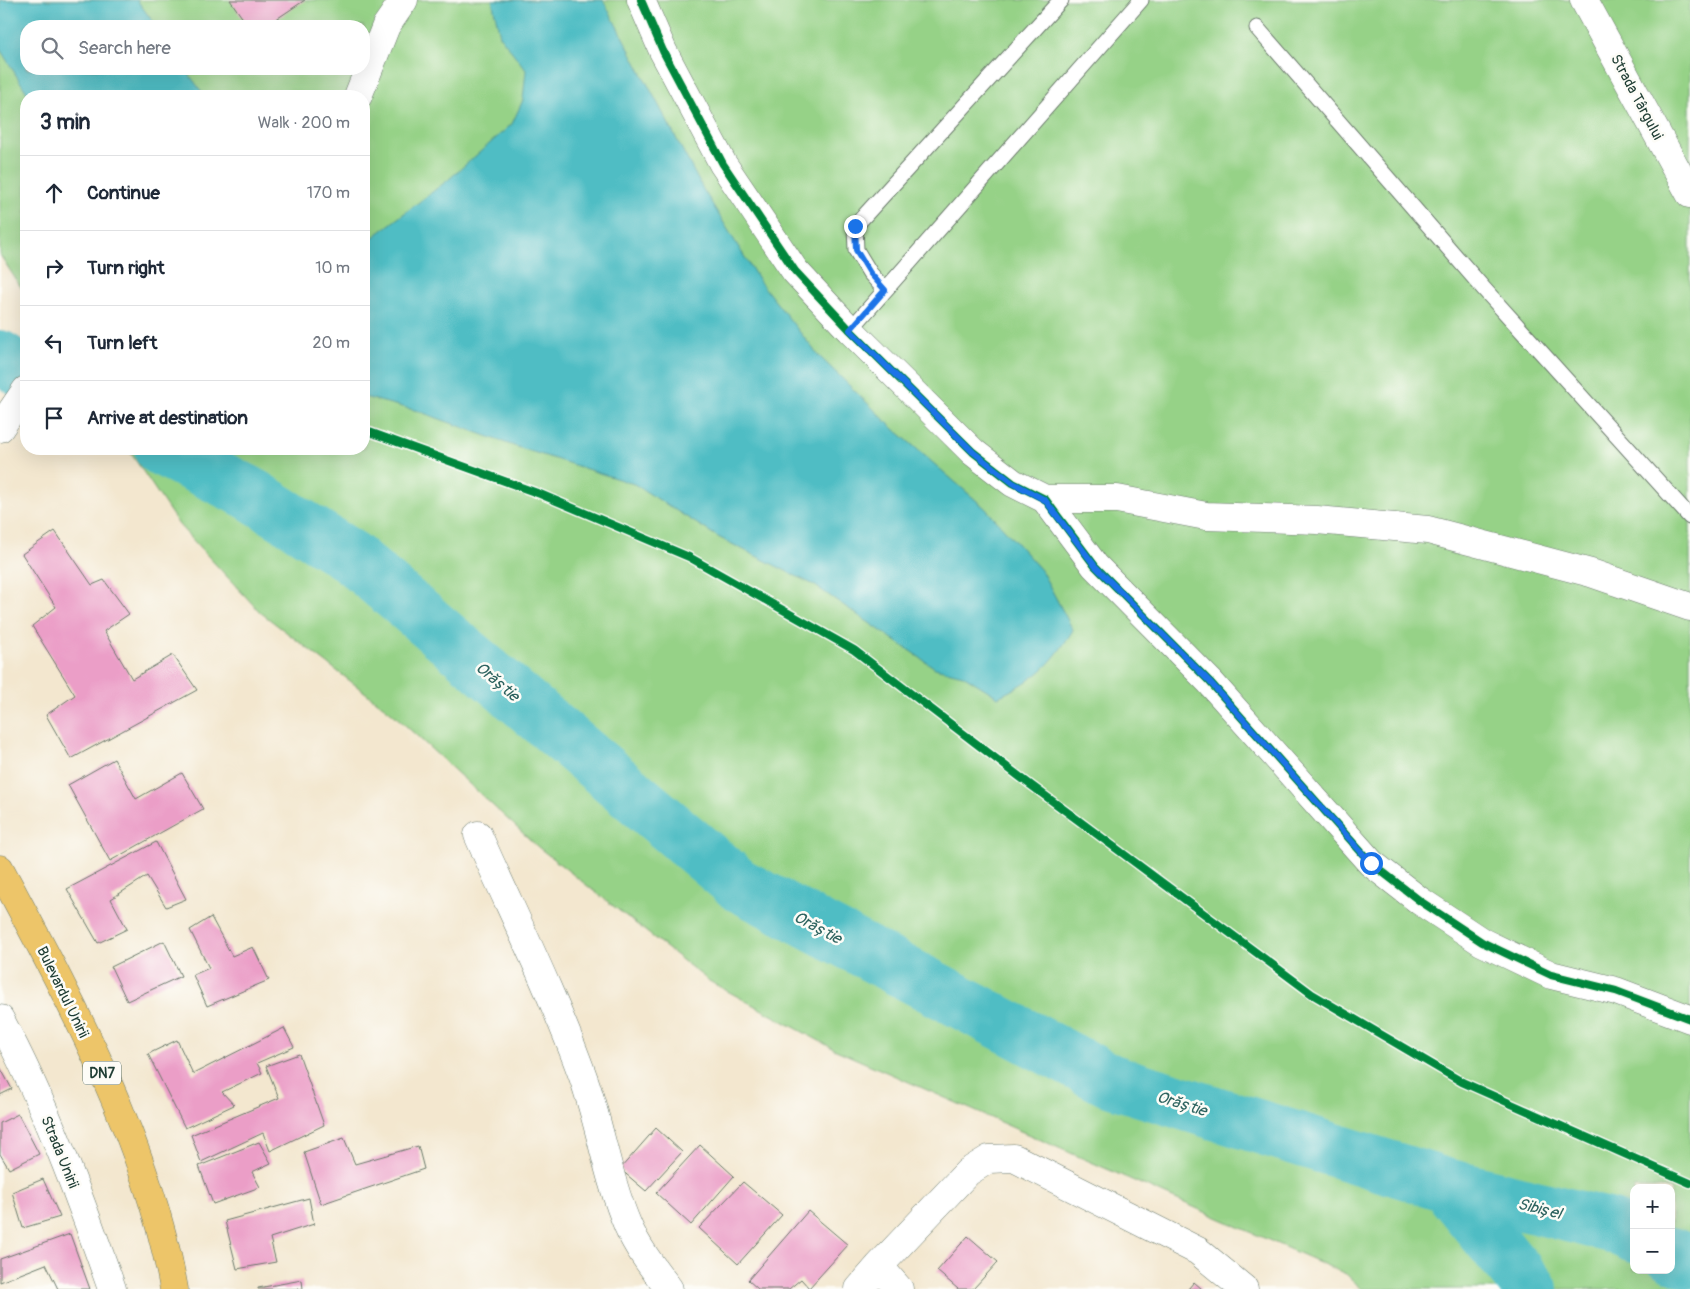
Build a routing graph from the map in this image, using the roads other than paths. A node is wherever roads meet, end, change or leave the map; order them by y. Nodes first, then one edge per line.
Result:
1 (404, 0) edge
2 (641, 0) edge
3 (1061, 0) edge
4 (1141, 0) edge
5 (1584, 0) edge
6 (1257, 28) dead end
7 (370, 66) edge
8 (366, 75) edge
9 (360, 90) edge
10 (1690, 194) edge
11 (885, 290) junction
12 (850, 330) junction
13 (20, 399) edge
14 (0, 428) edge
15 (1045, 500) junction
16 (1690, 517) edge
17 (1690, 607) edge
18 (478, 835) dead end
19 (0, 869) edge
20 (1690, 1019) edge
21 (0, 1020) edge
22 (879, 1266) junction
23 (112, 1289) edge
24 (174, 1289) edge
25 (669, 1289) edge
26 (859, 1289) edge
27 (899, 1289) edge
28 (1244, 1289) edge

1 - 7 street
2 - 12 street
3 - 11 lane
4 - 11 lane
5 - 10 street, Strada Târgului
6 - 16 lane
8 - 9 street
11 - 12 lane
12 - 15 street
13 - 14 street
15 - 17 street
15 - 20 street
18 - 25 street
19 - 24 main road, Bulevardul Unirii / DN7
21 - 23 street, Strada Unirii
22 - 26 street
22 - 27 street
22 - 28 street

